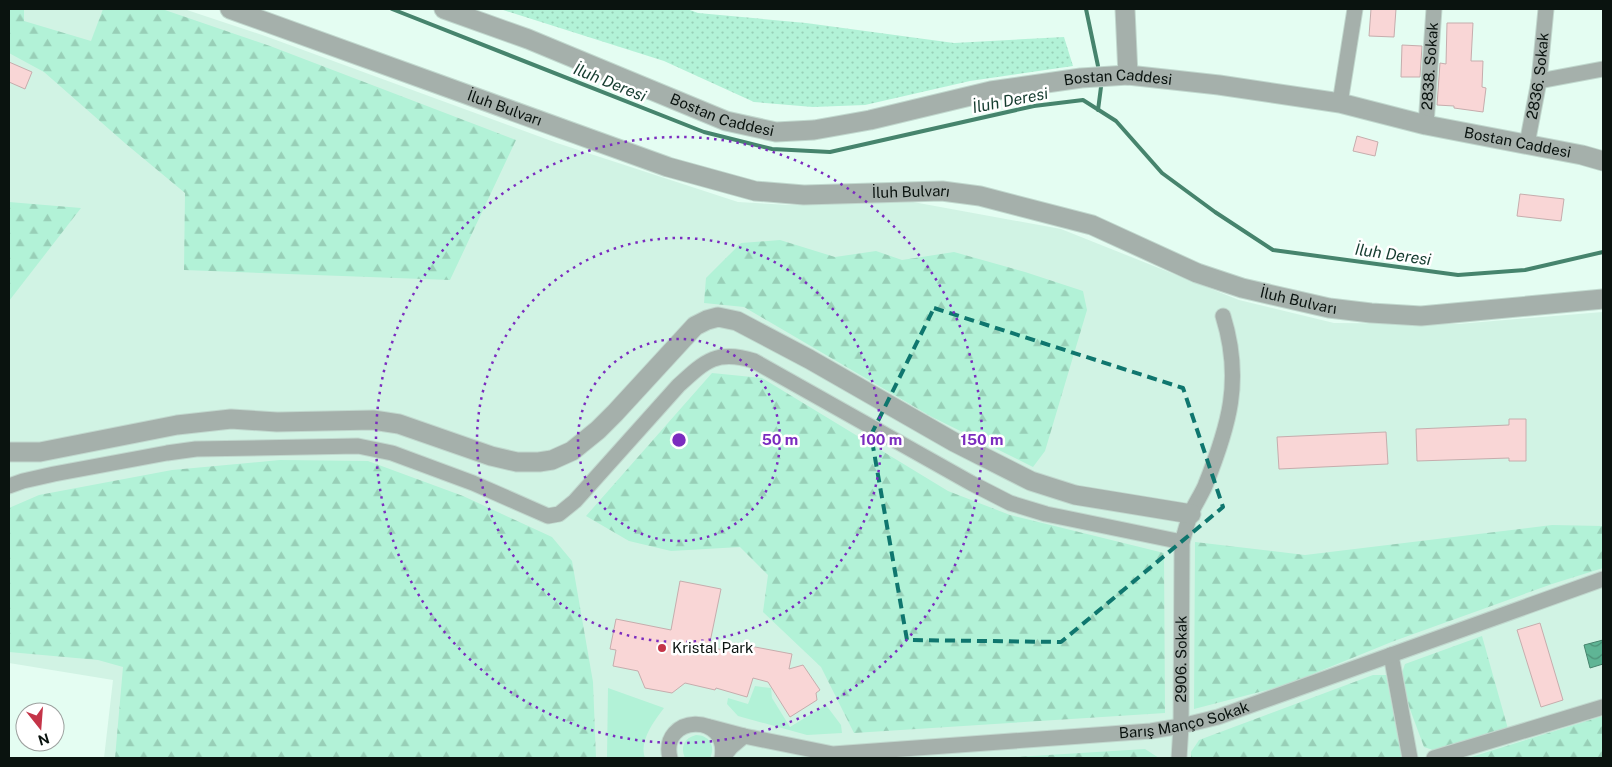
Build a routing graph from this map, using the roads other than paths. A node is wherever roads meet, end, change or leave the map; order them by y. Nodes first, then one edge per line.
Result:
1 (230, 9) edge
2 (444, 9) edge
3 (1125, 9) edge
4 (1355, 9) edge
5 (1434, 9) edge
6 (1546, 9) edge
7 (1603, 69) edge
8 (1128, 75) junction
9 (1539, 81) junction
10 (1340, 103) junction
11 (1426, 125) junction
12 (1527, 144) junction
13 (1603, 161) edge
14 (1603, 299) edge
15 (1223, 316) dead end
16 (9, 452) edge
17 (9, 486) edge
18 (1191, 514) junction
19 (1182, 542) junction
20 (1603, 579) edge
21 (1391, 655) junction
22 (1603, 707) edge
23 (708, 726) junction
24 (1181, 726) junction
25 (744, 736) junction
26 (832, 756) edge
27 (670, 758) edge
28 (723, 758) edge
29 (1179, 758) edge
30 (1410, 758) edge
31 (1434, 758) edge

1 - 14 street, İluh Bulvarı
2 - 8 street, Bostan Caddesi
3 - 8 street
4 - 10 street
5 - 11 street, 2838. Sokak
6 - 9 street, 2836. Sokak
7 - 9 street
8 - 10 street, Bostan Caddesi
9 - 12 street, 2836. Sokak
10 - 11 street, Bostan Caddesi
11 - 12 street, Bostan Caddesi
12 - 13 street, Bostan Caddesi
15 - 18 street, 2906. Sokak
16 - 18 street
17 - 19 street
18 - 19 street, 2906. Sokak
19 - 24 street, 2906. Sokak
20 - 21 street, Barış Manço Sokak
21 - 24 street, Barış Manço Sokak
21 - 30 street
22 - 31 street
23 - 25 street, Barış Manço Sokak
23 - 27 street, Barış Manço Sokak
23 - 28 street
24 - 26 street, Barış Manço Sokak
24 - 29 street, 2906. Sokak
25 - 26 street, Barış Manço Sokak
25 - 28 street

